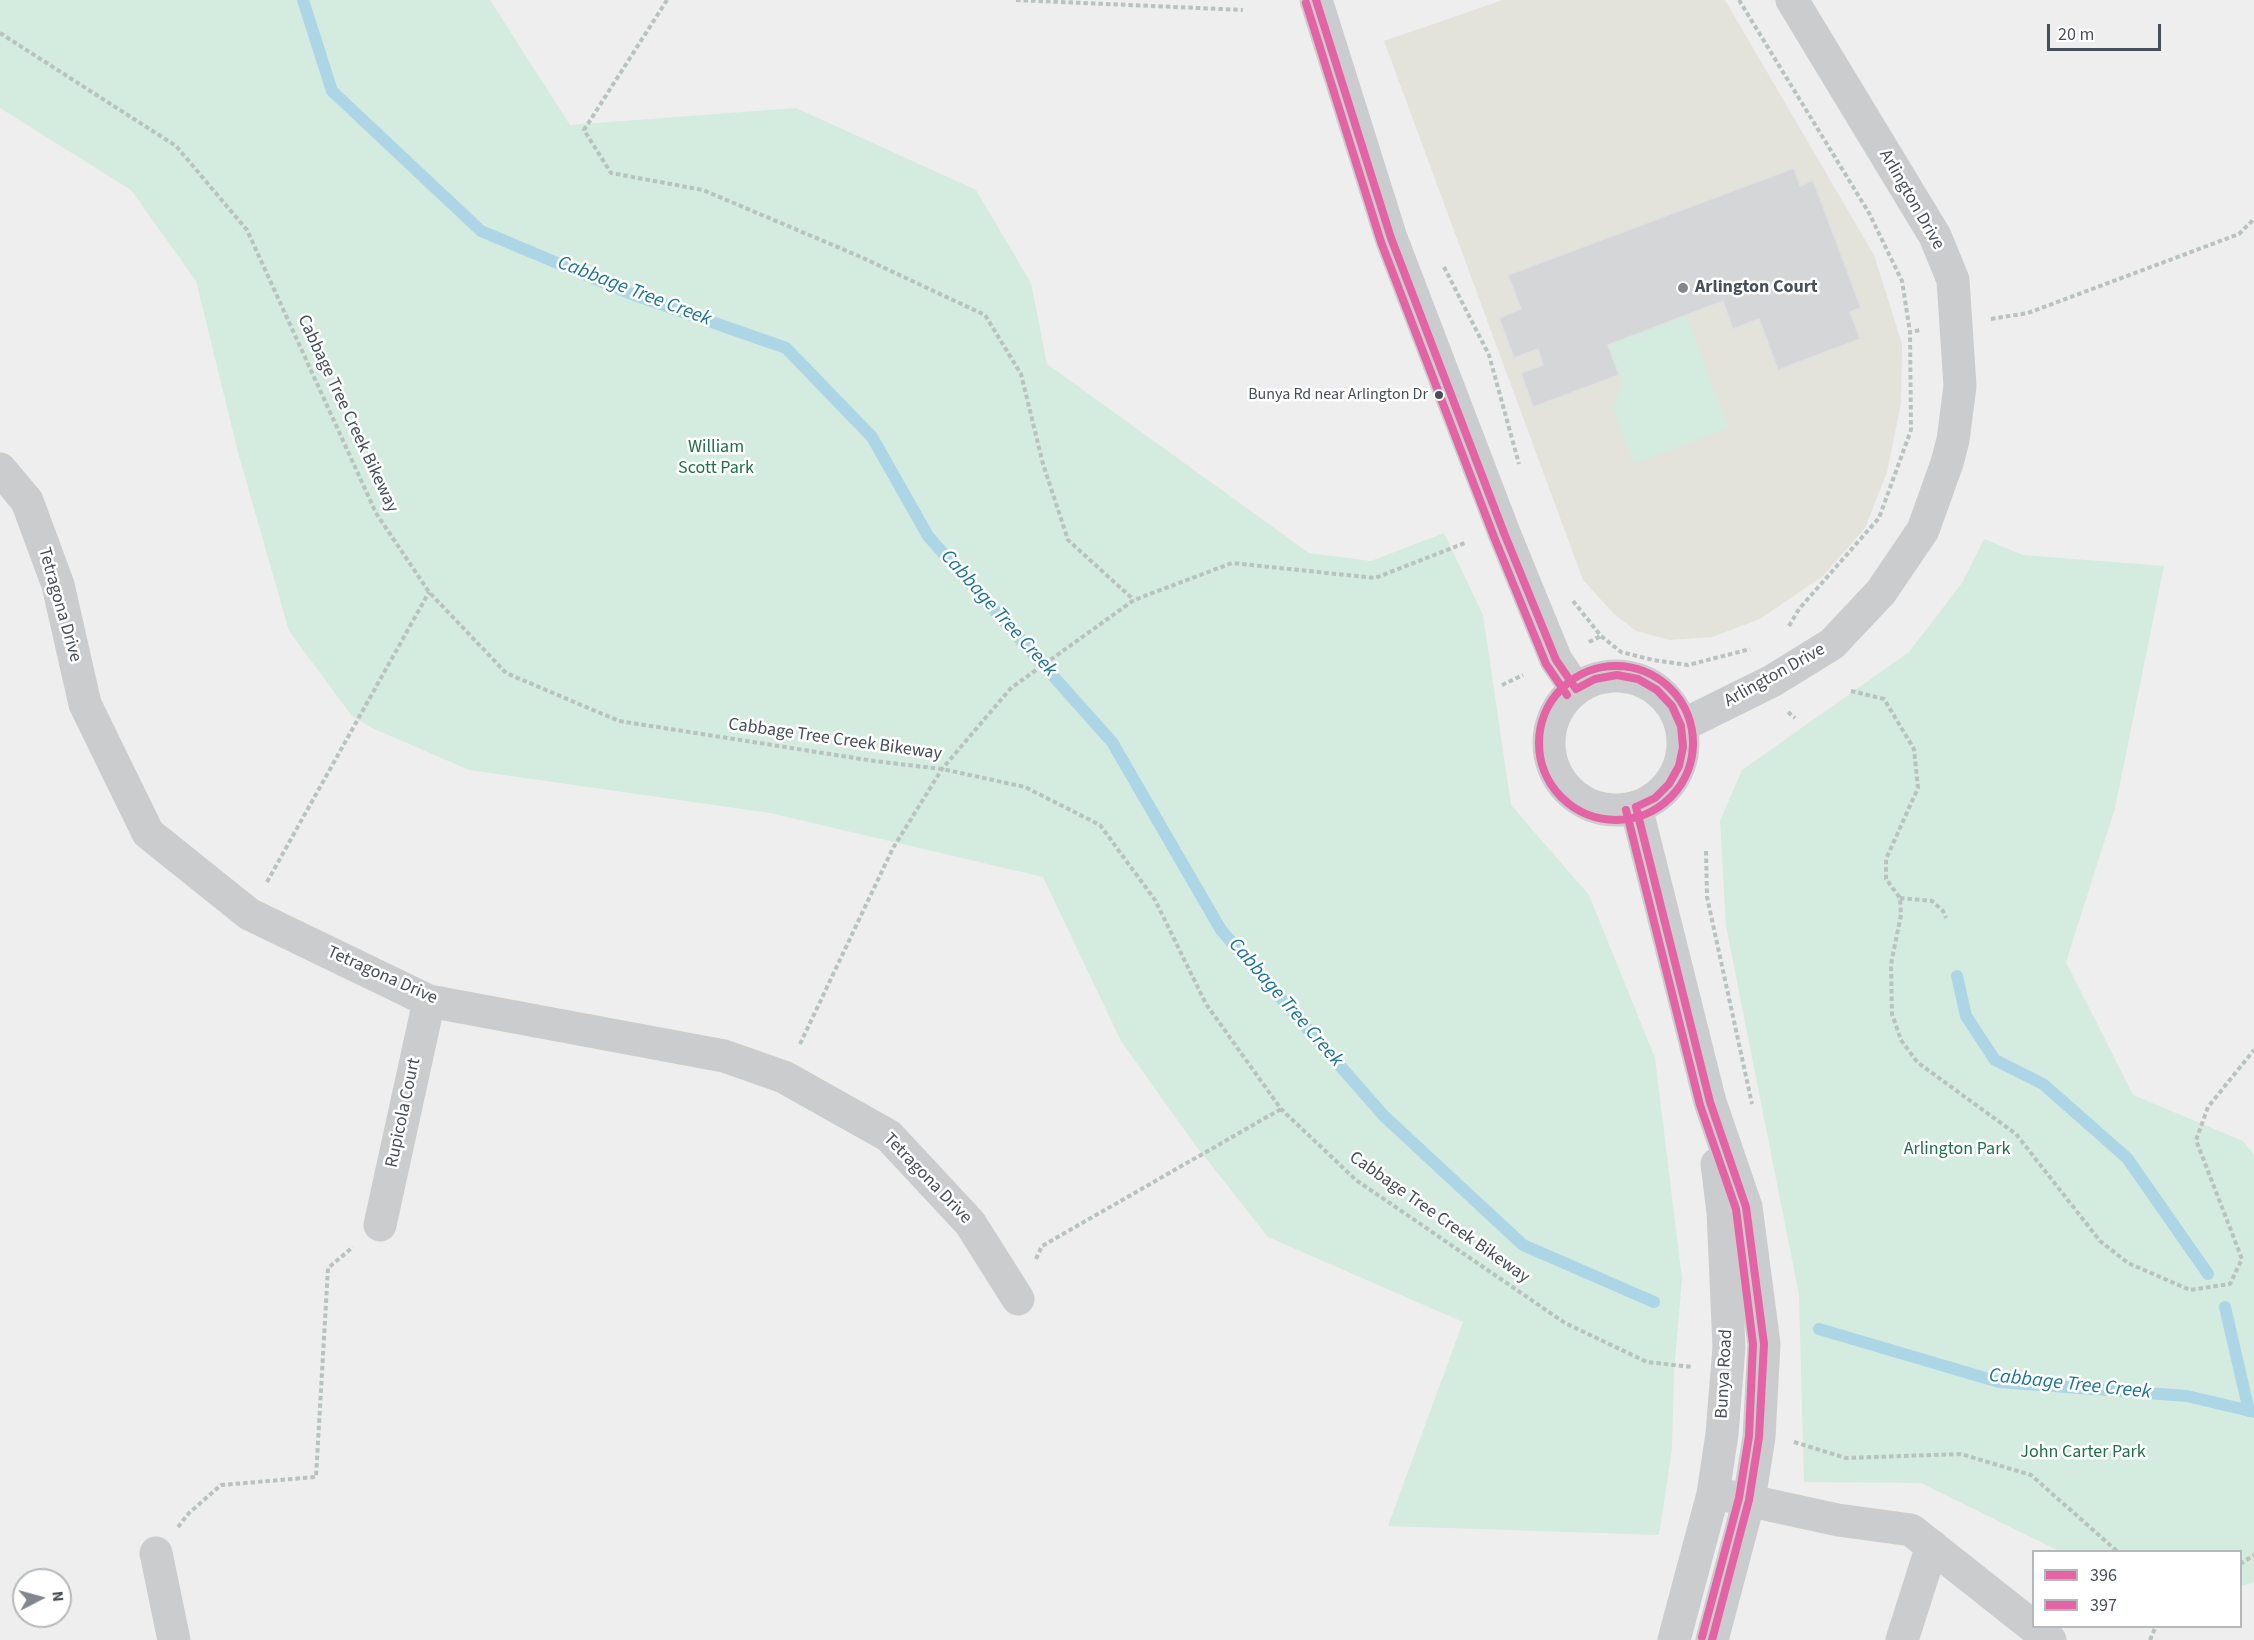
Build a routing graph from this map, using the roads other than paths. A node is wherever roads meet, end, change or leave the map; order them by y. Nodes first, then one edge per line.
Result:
1 (1316, 0) edge
2 (1792, 0) edge
3 (0, 469) edge
4 (1576, 689) junction
5 (1681, 726) junction
6 (1636, 807) junction
7 (429, 1001) junction
8 (1710, 1102) junction
9 (380, 1225) road end
10 (1018, 1299) road end
11 (1713, 1494) junction
12 (1749, 1500) junction
13 (1932, 1546) junction
14 (156, 1553) road end
15 (2032, 1626) edge
16 (2035, 1628) edge
17 (174, 1640) edge
18 (1674, 1640) edge
19 (1712, 1640) edge
20 (1902, 1640) edge
21 (2050, 1640) edge

1 - 4 street
2 - 5 street, Arlington Drive
3 - 7 street, Tetragona Drive
4 - 5 street
4 - 6 street
5 - 6 street
6 - 8 street, Bunya Road
7 - 9 street, Rupicola Court
7 - 10 street, Tetragona Drive
8 - 11 street, Bunya Road
8 - 12 street, Bunya Road
11 - 12 street
11 - 18 street, Bunya Road
12 - 13 street
12 - 19 street, Bunya Road
13 - 15 street
13 - 20 street
14 - 17 street
16 - 21 street

